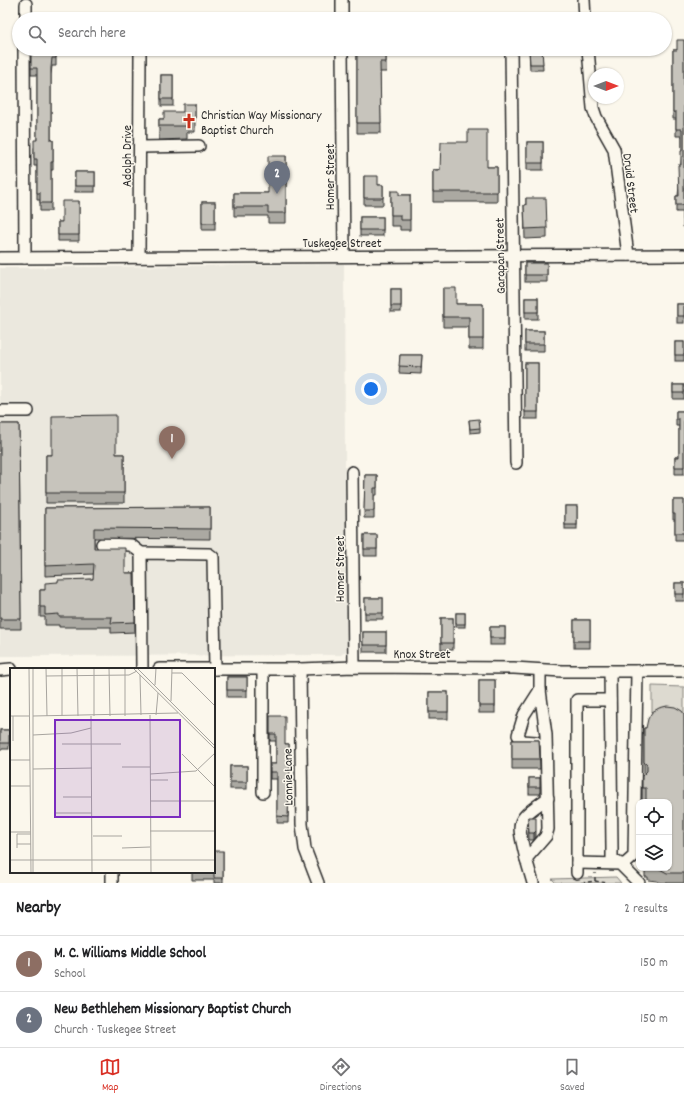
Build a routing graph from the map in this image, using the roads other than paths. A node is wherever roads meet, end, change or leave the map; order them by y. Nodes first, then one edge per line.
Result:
1 (342, 0) edge
2 (584, 0) edge
3 (26, 4) dead end
4 (26, 12) edge
5 (342, 12) edge
6 (585, 12) edge
7 (24, 56) edge
8 (140, 56) edge
9 (342, 56) edge
10 (511, 56) edge
11 (589, 56) edge
12 (199, 146) dead end
13 (140, 147) junction
14 (513, 255) junction
15 (628, 255) junction
16 (684, 255) edge
17 (344, 256) junction
18 (140, 257) junction
19 (0, 258) edge
20 (25, 258) junction
21 (0, 411) edge
22 (28, 411) dead end
23 (516, 462) dead end
24 (352, 472) dead end
25 (102, 544) dead end
26 (141, 553) junction
27 (354, 667) junction
28 (142, 668) edge
29 (215, 668) edge
30 (215, 669) edge
31 (263, 669) junction
32 (300, 669) junction
33 (540, 670) junction
34 (610, 671) junction
35 (637, 671) junction
36 (684, 671) edge
37 (540, 690) junction
38 (610, 700) junction
39 (546, 735) junction
40 (262, 792) dead end
41 (548, 798) junction
42 (526, 859) junction
43 (620, 864) junction
44 (578, 873) edge
45 (318, 883) edge
46 (533, 883) edge
47 (639, 883) edge

1 - 5 street
2 - 6 street
3 - 4 street
7 - 20 street
8 - 13 street, Adolph Drive
9 - 17 street, Homer Street
10 - 14 street, Garapan Street
11 - 15 street, Druid Street
12 - 13 street
13 - 18 street, Adolph Drive
14 - 15 street, Tuskegee Street
14 - 17 street, Tuskegee Street
14 - 23 street, Garapan Street
15 - 16 street, Tuskegee Street
17 - 18 street, Tuskegee Street
18 - 20 street, Tuskegee Street
19 - 20 street, Tuskegee Street
21 - 22 street
24 - 27 street, Homer Street
25 - 26 street
26 - 28 street
26 - 29 street
27 - 32 street, Knox Street
27 - 33 street, Knox Street
30 - 31 street, Knox Street
31 - 32 street, Knox Street
31 - 40 street
32 - 45 street, Lonnie Lane
33 - 34 street, Knox Street
33 - 37 street
34 - 35 street, Knox Street
34 - 38 street
35 - 36 street, Knox Street
35 - 43 street
37 - 39 street
37 - 39 street
38 - 43 street
38 - 44 street
39 - 41 street
41 - 42 street
41 - 42 street
42 - 46 street
43 - 44 street
43 - 47 street

